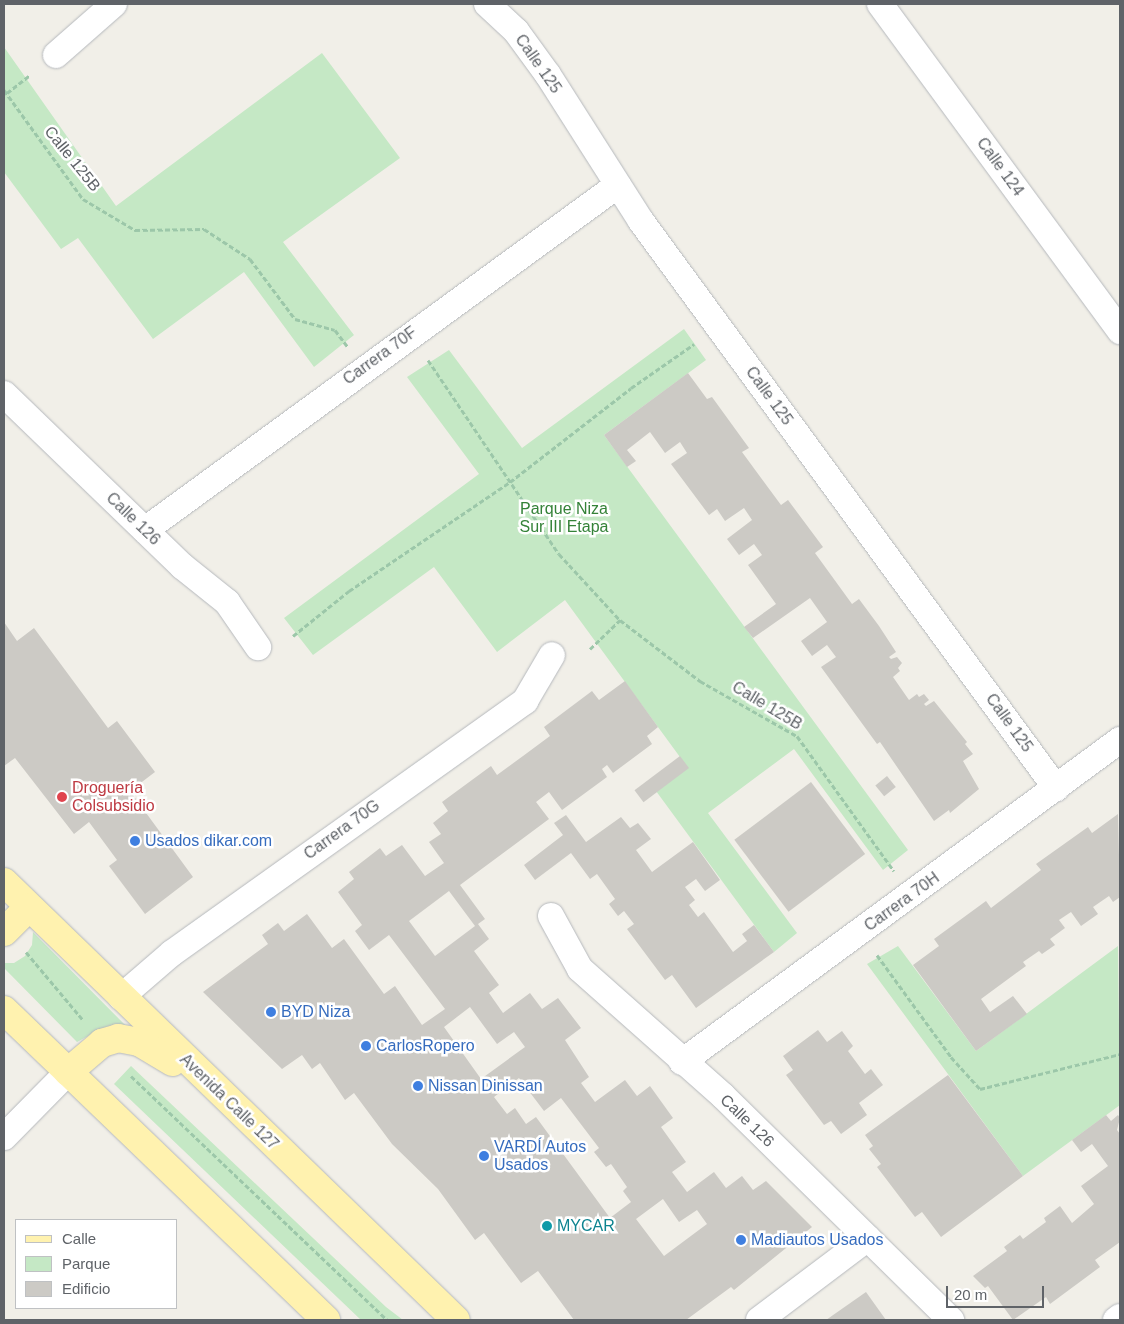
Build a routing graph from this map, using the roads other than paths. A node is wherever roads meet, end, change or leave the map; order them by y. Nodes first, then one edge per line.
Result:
1 (114, 4) edge
2 (487, 4) edge
3 (892, 8) edge
4 (56, 55) dead end
5 (618, 185) junction
6 (1120, 331) edge
7 (4, 394) edge
8 (145, 530) junction
9 (258, 647) dead end
10 (552, 655) dead end
11 (1120, 740) edge
12 (1056, 788) junction
13 (4, 882) edge
14 (29, 907) junction
15 (551, 916) dead end
16 (6, 931) edge
17 (121, 997) junction
18 (4, 1010) edge
19 (682, 1062) junction
20 (68, 1072) junction
21 (223, 1096) junction
22 (4, 1137) edge
23 (868, 1238) junction
24 (1120, 1317) edge
25 (326, 1320) edge
26 (456, 1320) edge
27 (759, 1320) edge
28 (952, 1320) edge
29 (1116, 1320) edge

1 - 4 street
2 - 5 street, Calle 125
3 - 6 street, Calle 124
5 - 8 street, Carrera 70F
5 - 12 street, Calle 125
7 - 8 street, Calle 126
8 - 9 street, Calle 126
10 - 17 street, Carrera 70G
11 - 12 street, Carrera 70H
12 - 19 street, Carrera 70H
13 - 14 main road, Avenida Calle 127
14 - 16 main road
14 - 17 main road, Avenida Calle 127
15 - 19 street, Calle 126
17 - 21 main road, Avenida Calle 127
18 - 20 main road
19 - 23 street, Calle 126
20 - 21 main road
20 - 22 street
20 - 25 main road
21 - 26 main road, Avenida Calle 127
23 - 27 street
23 - 28 street, Calle 126
24 - 29 street

